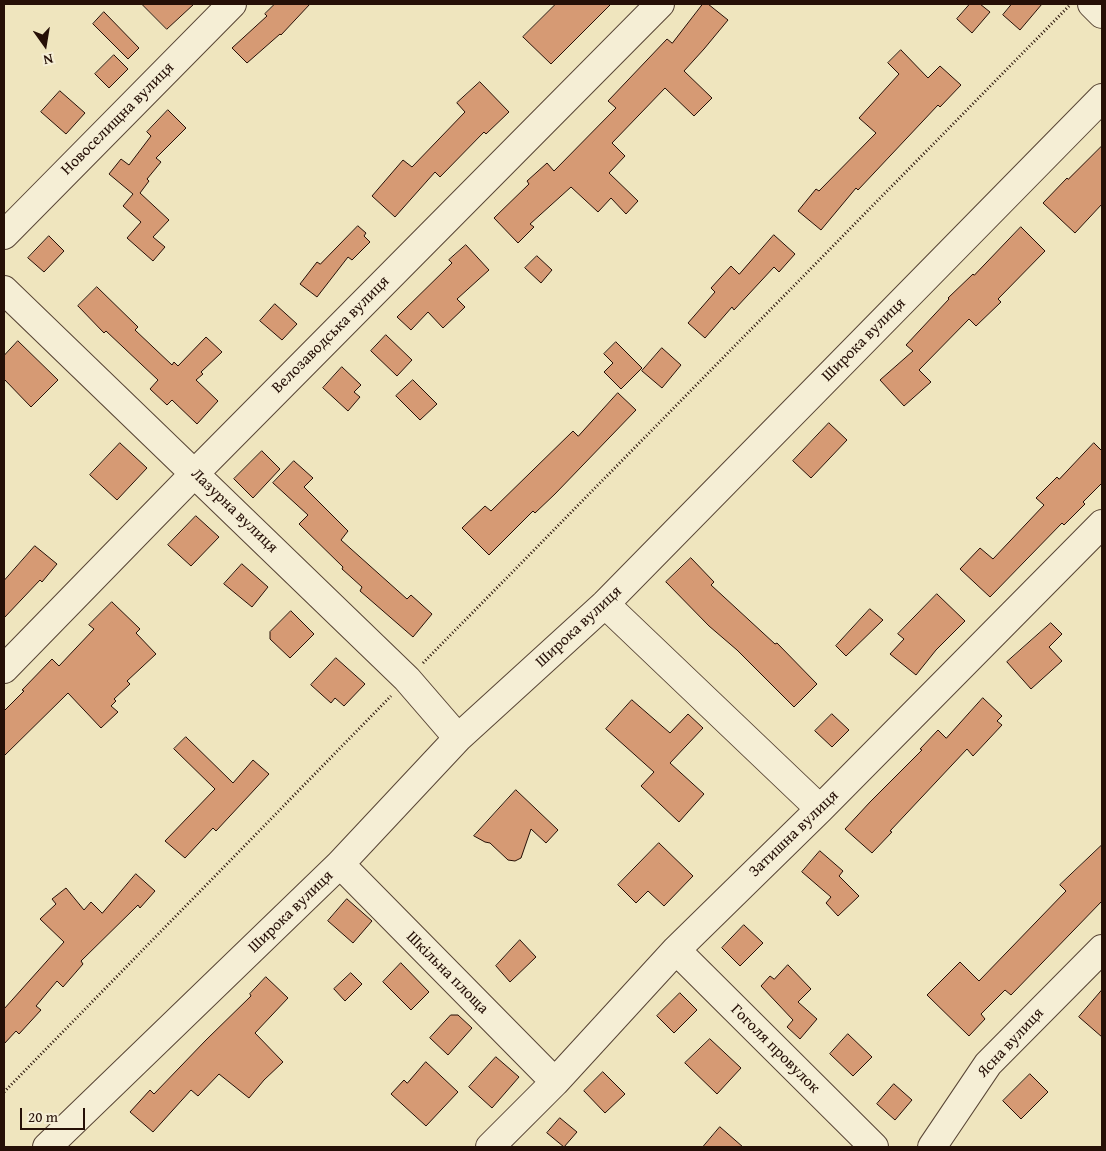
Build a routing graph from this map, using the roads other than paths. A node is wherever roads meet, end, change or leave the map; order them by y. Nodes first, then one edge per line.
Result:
1 (232, 4) edge
2 (660, 4) edge
3 (1092, 4) edge
4 (1102, 14) edge
5 (1102, 98) edge
6 (4, 234) edge
7 (4, 290) edge
8 (194, 473) junction
9 (1102, 524) edge
10 (605, 604) junction
11 (4, 669) edge
12 (458, 738) junction
13 (820, 810) junction
14 (340, 864) junction
15 (1102, 949) edge
16 (676, 950) junction
17 (555, 1082) junction
18 (47, 1147) edge
19 (490, 1147) edge
20 (874, 1147) edge
21 (932, 1147) edge

1 - 6 street, Новоселищна вулиця
2 - 8 street, Велозаводська вулиця
3 - 4 street
5 - 10 street, Широка вулиця
7 - 8 street, Лазурна вулиця
8 - 11 street, Велозаводська вулиця
8 - 12 street, Лазурна вулиця
9 - 13 street, Затишна вулиця
10 - 12 street, Широка вулиця
10 - 13 street
12 - 14 street, Широка вулиця
13 - 16 street, Затишна вулиця
14 - 17 street, Шкільна площа
14 - 18 street, Широка вулиця
15 - 21 street, Ясна вулиця
16 - 17 street, Затишна вулиця
16 - 20 street, Гоголя провулок
17 - 19 street, Затишна вулиця

